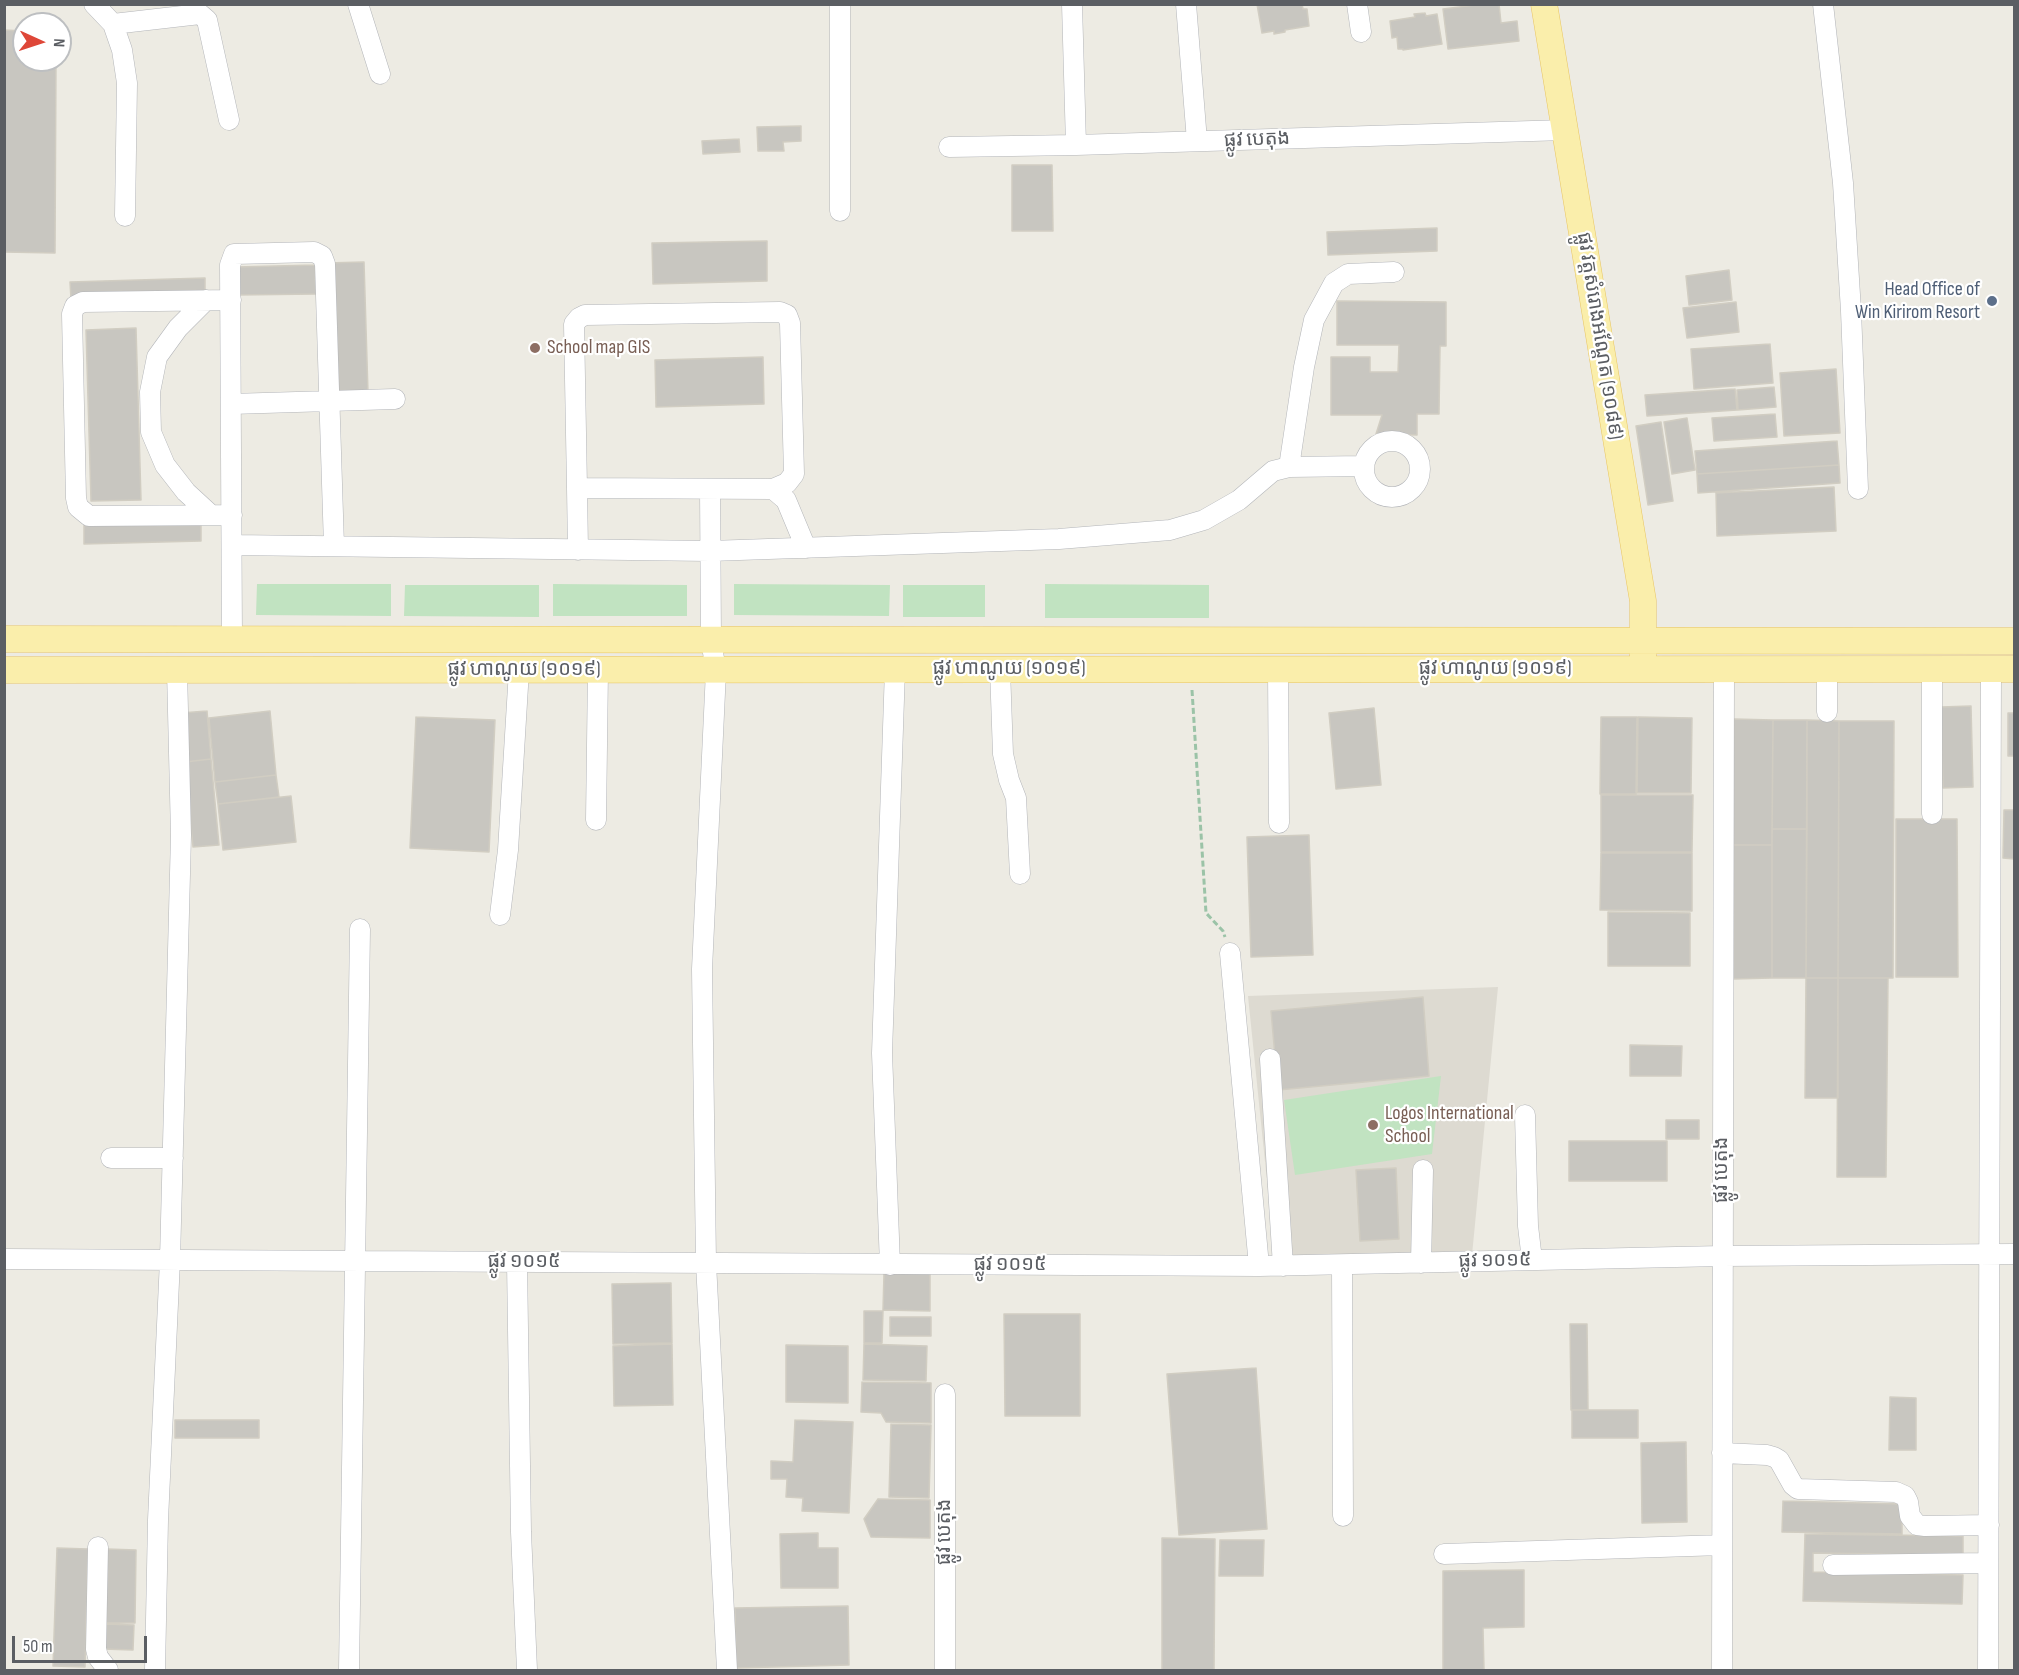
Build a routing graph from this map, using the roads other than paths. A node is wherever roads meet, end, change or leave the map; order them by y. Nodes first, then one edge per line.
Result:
1 (94, 4) edge
2 (358, 4) edge
3 (840, 4) edge
4 (1072, 4) edge
5 (1186, 4) edge
6 (1357, 4) edge
7 (1544, 4) edge
8 (1823, 4) edge
9 (113, 24) junction
10 (1361, 32) dead end
11 (380, 74) dead end
12 (229, 120) dead end
13 (1565, 130) junction
14 (1197, 141) junction
15 (1076, 145) junction
16 (949, 147) dead end
17 (840, 211) dead end
18 (125, 216) dead end
19 (1394, 272) dead end
20 (206, 300) junction
21 (231, 300) junction
22 (395, 399) dead end
23 (328, 401) junction
24 (231, 404) junction
25 (1364, 466) dead end
26 (1289, 467) junction
27 (577, 488) junction
28 (710, 489) junction
29 (773, 489) junction
30 (1858, 489) dead end
31 (211, 515) junction
32 (232, 515) junction
33 (232, 545) junction
34 (334, 546) junction
35 (806, 548) junction
36 (578, 550) junction
37 (710, 551) junction
38 (4, 639) edge
39 (232, 639) junction
40 (711, 640) junction
41 (1643, 641) junction
42 (2014, 641) edge
43 (895, 669) junction
44 (1000, 669) junction
45 (1278, 669) junction
46 (1643, 669) junction
47 (1724, 669) junction
48 (1827, 669) junction
49 (1932, 669) junction
50 (2003, 669) edge
51 (4, 670) edge
52 (177, 670) junction
53 (519, 670) junction
54 (598, 670) junction
55 (716, 670) junction
56 (1827, 712) dead end
57 (1932, 814) dead end
58 (596, 820) dead end
59 (1279, 823) dead end
60 (1020, 874) dead end
61 (500, 915) dead end
62 (360, 929) dead end
63 (1230, 953) road end
64 (1270, 1059) dead end
65 (1526, 1115) dead end
66 (111, 1158) dead end
67 (173, 1158) junction
68 (1423, 1170) dead end
69 (1989, 1254) junction
70 (2014, 1254) edge
71 (1722, 1256) junction
72 (4, 1258) edge
73 (170, 1260) junction
74 (1533, 1260) junction
75 (356, 1261) junction
76 (517, 1262) junction
77 (706, 1263) junction
78 (1422, 1263) junction
79 (890, 1265) junction
80 (1342, 1265) junction
81 (1259, 1266) junction
82 (1283, 1266) junction
83 (945, 1394) dead end
84 (1722, 1453) junction
85 (1343, 1516) dead end
86 (1989, 1525) junction
87 (1722, 1545) junction
88 (98, 1547) dead end
89 (1444, 1554) dead end
90 (1988, 1563) junction
91 (1833, 1564) dead end
92 (108, 1671) edge
93 (156, 1671) edge
94 (350, 1671) edge
95 (526, 1671) edge
96 (727, 1671) edge
97 (945, 1671) edge
98 (1722, 1671) edge
99 (1988, 1671) edge

1 - 9 street
2 - 11 street
3 - 17 street
4 - 15 street
5 - 14 street
6 - 10 street
7 - 13 main road, ផ្លូវ វត្តសំរោងអណ្ដែត (១០៨៩)
8 - 30 street
9 - 12 street
9 - 18 street
13 - 14 street, ផ្លូវ បេតុង
13 - 41 main road, ផ្លូវ វត្តសំរោងអណ្ដែត (១០៨៩)
14 - 15 street, ផ្លូវ បេតុង
15 - 16 street, ផ្លូវ បេតុង
19 - 26 street
20 - 21 street
20 - 31 street
20 - 31 street
21 - 23 street
21 - 24 street
22 - 23 street
23 - 24 street
23 - 34 street
24 - 32 street
25 - 26 street
26 - 35 street
27 - 28 street
27 - 29 street
27 - 36 street
28 - 29 street
28 - 37 street
29 - 35 street
31 - 32 street
32 - 33 street
33 - 34 street
33 - 39 street
34 - 36 street
35 - 37 street
36 - 37 street
37 - 40 street
38 - 39 main road, ផ្លូវ ហាណូយ (១០១៩)
39 - 40 main road, ផ្លូវ ហាណូយ (១០១៩)
40 - 41 main road, ផ្លូវ ហាណូយ (១០១៩)
40 - 55 street
41 - 42 main road, ផ្លូវ ហាណូយ (១០១៩)
41 - 46 main road, ផ្លូវ វត្តសំរោងអណ្ដែត (១០៨៩)
43 - 44 main road, ផ្លូវ ហាណូយ (១០១៩)
43 - 55 main road, ផ្លូវ ហាណូយ (១០១៩)
43 - 79 street
44 - 45 main road, ផ្លូវ ហាណូយ (១០១៩)
44 - 60 street
45 - 46 main road, ផ្លូវ ហាណូយ (១០១៩)
45 - 59 street
46 - 47 main road, ផ្លូវ ហាណូយ (១០១៩)
47 - 48 main road, ផ្លូវ ហាណូយ (១០១៩)
47 - 71 street, ផ្លូវ បេតុង
48 - 49 main road, ផ្លូវ ហាណូយ (១០១៩)
48 - 56 street
49 - 50 main road, ផ្លូវ ហាណូយ (១០១៩)
49 - 57 street
50 - 69 street
51 - 52 main road, ផ្លូវ ហាណូយ (១០១៩)
52 - 53 main road, ផ្លូវ ហាណូយ (១០១៩)
52 - 67 street
53 - 54 main road, ផ្លូវ ហាណូយ (១០១៩)
53 - 61 street
54 - 55 main road, ផ្លូវ ហាណូយ (១០១៩)
54 - 58 street
55 - 77 street
62 - 75 street
63 - 81 street
64 - 82 street
65 - 74 street
66 - 67 street
67 - 73 street
68 - 78 street
69 - 70 street, ផ្លូវ ១០១៥
69 - 71 street, ផ្លូវ ១០១៥
69 - 86 street
71 - 74 street, ផ្លូវ ១០១៥
71 - 84 street, ផ្លូវ បេតុង
72 - 73 street, ផ្លូវ ១០១៥
73 - 75 street, ផ្លូវ ១០១៥
73 - 93 street
74 - 78 street, ផ្លូវ ១០១៥
75 - 76 street, ផ្លូវ ១០១៥
75 - 94 street
76 - 77 street, ផ្លូវ ១០១៥
76 - 95 street
77 - 79 street, ផ្លូវ ១០១៥
77 - 96 street
78 - 80 street, ផ្លូវ ១០១៥
79 - 81 street, ផ្លូវ ១០១៥
80 - 82 street, ផ្លូវ ១០១៥
80 - 85 street
81 - 82 street, ផ្លូវ ១០១៥
83 - 97 street, ផ្លូវ បេតុង
84 - 86 street
84 - 87 street, ផ្លូវ បេតុង
86 - 90 street
87 - 89 street
87 - 98 street, ផ្លូវ បេតុង
88 - 92 street
90 - 91 street
90 - 99 street

